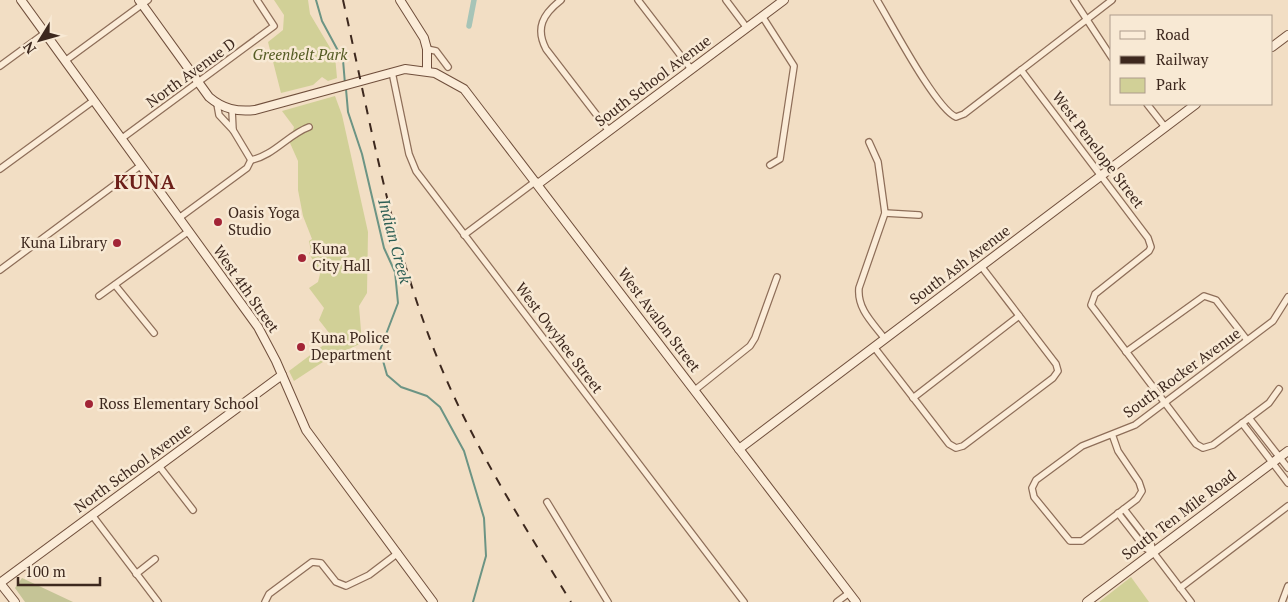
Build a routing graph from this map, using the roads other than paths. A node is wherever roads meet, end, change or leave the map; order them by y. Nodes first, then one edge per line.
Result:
1 (21, 0) edge
2 (257, 0) edge
3 (400, 0) edge
4 (561, 0) edge
5 (638, 0) edge
6 (726, 0) edge
7 (784, 0) edge
8 (877, 0) edge
9 (1074, 0) edge
10 (1112, 0) edge
11 (143, 1) edge
12 (762, 16) junction
13 (1085, 20) junction
14 (747, 28) junction
15 (45, 33) junction
16 (1288, 34) edge
17 (1273, 46) edge
18 (427, 49) junction
19 (1110, 55) edge
20 (65, 61) junction
21 (0, 66) edge
22 (448, 67) dead end
23 (691, 69) junction
24 (1021, 70) junction
25 (427, 71) junction
26 (392, 72) junction
27 (198, 83) junction
28 (93, 101) junction
29 (217, 104) junction
30 (1148, 105) edge
31 (1195, 105) edge
32 (232, 110) junction
33 (309, 127) dead end
34 (1165, 127) junction
35 (233, 130) junction
36 (609, 131) junction
37 (121, 139) junction
38 (869, 142) dead end
39 (251, 160) junction
40 (770, 165) dead end
41 (140, 166) junction
42 (0, 169) edge
43 (1101, 176) junction
44 (537, 183) junction
45 (884, 213) junction
46 (919, 215) dead end
47 (179, 218) junction
48 (189, 231) junction
49 (464, 235) junction
50 (981, 266) junction
51 (0, 270) edge
52 (777, 277) dead end
53 (115, 284) junction
54 (99, 296) dead end
55 (1287, 302) edge
56 (1020, 316) junction
57 (154, 333) dead end
58 (885, 339) junction
59 (1247, 340) junction
60 (874, 347) junction
61 (1126, 352) junction
62 (282, 375) junction
63 (1279, 389) dead end
64 (695, 390) junction
65 (913, 398) junction
66 (1164, 403) junction
67 (1249, 418) junction
68 (1242, 423) junction
69 (1112, 434) junction
70 (740, 449) junction
71 (1288, 450) edge
72 (1279, 457) junction
73 (1272, 462) junction
74 (159, 466) junction
75 (1288, 468) edge
76 (1288, 483) edge
77 (547, 502) dead end
78 (1288, 506) edge
79 (1124, 509) junction
80 (193, 510) dead end
81 (1118, 513) junction
82 (92, 515) junction
83 (1153, 552) junction
84 (398, 553) junction
85 (155, 559) dead end
86 (136, 574) junction
87 (0, 583) edge
88 (1288, 586) edge
89 (1180, 588) junction
90 (849, 593) junction
91 (265, 601) edge
92 (431, 601) edge
93 (15, 602) edge
94 (158, 602) edge
95 (608, 602) edge
96 (744, 602) edge
97 (837, 602) edge
98 (856, 602) edge
99 (1087, 602) edge
100 (1191, 602) edge
101 (1282, 602) edge

1 - 15 main road, West 4th Street
2 - 27 street, North Avenue D
3 - 18 main road
4 - 36 street
5 - 23 street
6 - 14 street
7 - 12 main road, South School Avenue
8 - 24 street
9 - 13 street
10 - 13 street
11 - 20 street
11 - 27 main road
12 - 14 main road, South School Avenue
12 - 40 street
13 - 19 street
13 - 24 street
14 - 23 main road, South School Avenue
15 - 20 main road, West 4th Street
15 - 21 street
16 - 17 main road
18 - 22 street
18 - 25 main road
20 - 28 main road, West 4th Street
23 - 36 main road, South School Avenue
24 - 43 street, West Penelope Street
25 - 26 main road, West Avalon Street
25 - 44 main road, West Avalon Street
26 - 32 main road, West Avalon Street
26 - 49 street, West Owyhee Street
27 - 29 main road
27 - 37 street, North Avenue D
28 - 37 main road, West 4th Street
28 - 42 street
29 - 32 main road
29 - 35 street
30 - 34 street
31 - 34 main road, South Ash Avenue
32 - 35 street
33 - 39 street
34 - 43 main road, South Ash Avenue
35 - 39 street
36 - 44 main road, South School Avenue
37 - 41 main road, West 4th Street
38 - 45 street
39 - 47 street
41 - 47 main road, West 4th Street
41 - 51 street
43 - 50 main road, South Ash Avenue
43 - 61 street, West Penelope Street
44 - 49 street
44 - 64 main road, West Avalon Street
45 - 46 street
45 - 58 street
47 - 48 main road, West 4th Street
48 - 53 street
48 - 62 main road, West 4th Street
49 - 96 street, West Owyhee Street
50 - 56 street
50 - 58 main road, South Ash Avenue
52 - 64 street
53 - 54 street
53 - 57 street
55 - 59 street, South Rocker Avenue
56 - 65 street
56 - 65 street
58 - 60 main road, South Ash Avenue
59 - 61 street
59 - 66 street, South Rocker Avenue
60 - 65 street
60 - 70 main road, South Ash Avenue
61 - 66 street
62 - 74 main road, North School Avenue
62 - 84 main road, West 4th Street
63 - 67 street
64 - 70 main road, West Avalon Street
66 - 68 street
66 - 69 street, South Rocker Avenue
67 - 68 street
67 - 72 street
68 - 73 street
69 - 79 street
69 - 81 street, South Rocker Avenue
70 - 90 main road, West Avalon Street
71 - 72 main road, South Ten Mile Road
72 - 73 main road, South Ten Mile Road
72 - 75 street
73 - 76 street
73 - 83 main road, South Ten Mile Road
74 - 80 street
74 - 82 main road, North School Avenue
77 - 95 street
78 - 89 street
79 - 81 street
79 - 83 street
81 - 83 street
82 - 86 street
82 - 87 main road, North School Avenue
83 - 89 street
83 - 99 main road, South Ten Mile Road
84 - 91 street
84 - 92 main road, West 4th Street
85 - 86 street
86 - 94 street
87 - 93 main road
88 - 101 street
89 - 100 street
90 - 97 street
90 - 98 main road, West Avalon Street

